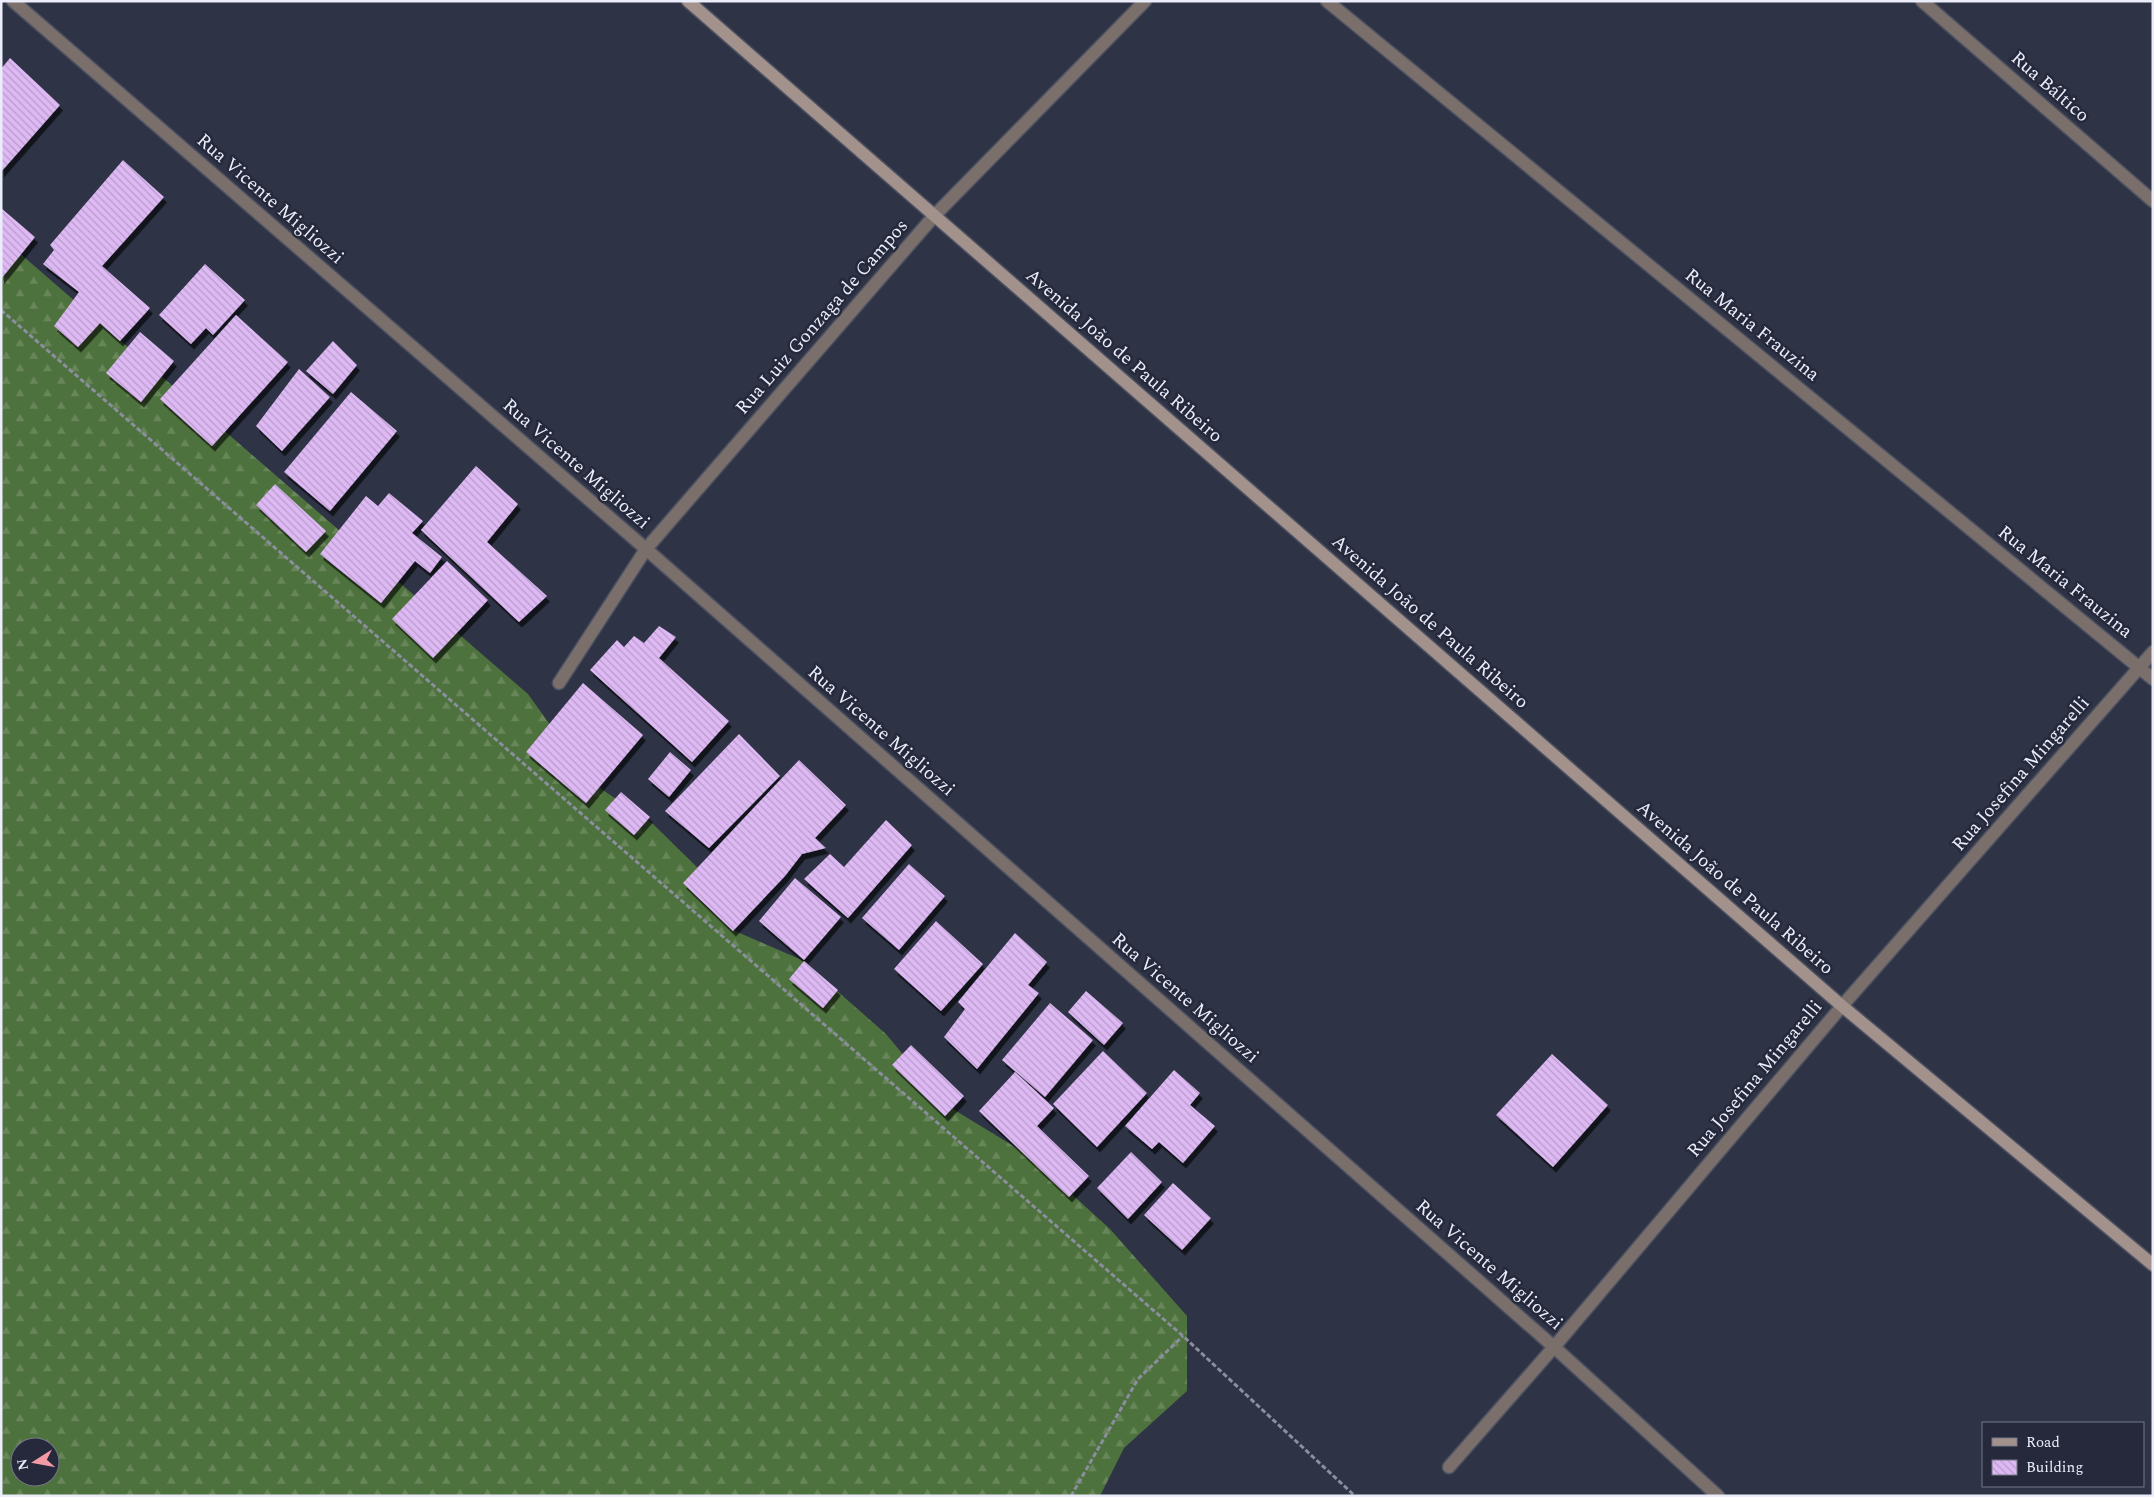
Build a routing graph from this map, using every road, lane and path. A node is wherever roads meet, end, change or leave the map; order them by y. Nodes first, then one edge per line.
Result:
1 (13, 1) edge
2 (688, 1) edge
3 (1145, 1) edge
4 (1327, 1) edge
5 (1922, 1) edge
6 (2153, 201) edge
7 (934, 216) junction
8 (1, 310) edge
9 (646, 549) junction
10 (2153, 652) edge
11 (2140, 667) junction
12 (2153, 679) edge
13 (559, 684) dead end
14 (1842, 1006) junction
15 (2153, 1265) edge
16 (1183, 1336) junction
17 (1554, 1347) junction
18 (1449, 1467) dead end
19 (1071, 1496) edge
20 (1355, 1496) edge
21 (1718, 1496) edge

1 - 9 street, Rua Vicente Migliozzi
2 - 7 street, Avenida João de Paula Ribeiro
3 - 7 street, Rua Luiz Gonzaga de Campos
4 - 11 street, Rua Maria Frauzina
5 - 6 street, Rua Báltico
7 - 9 street, Rua Luiz Gonzaga de Campos
7 - 14 street, Avenida João de Paula Ribeiro
8 - 16 path
9 - 13 street, Rua Luiz Gonzaga de Campos
9 - 17 street, Rua Vicente Migliozzi
10 - 11 street, Rua Josefina Mingarelli
11 - 12 street, Rua Maria Frauzina
11 - 14 street, Rua Josefina Mingarelli
14 - 15 street, Avenida João de Paula Ribeiro
14 - 17 street, Rua Josefina Mingarelli
16 - 19 path
16 - 20 path
17 - 18 street, Rua Josefina Mingarelli
17 - 21 street, Rua Vicente Migliozzi

